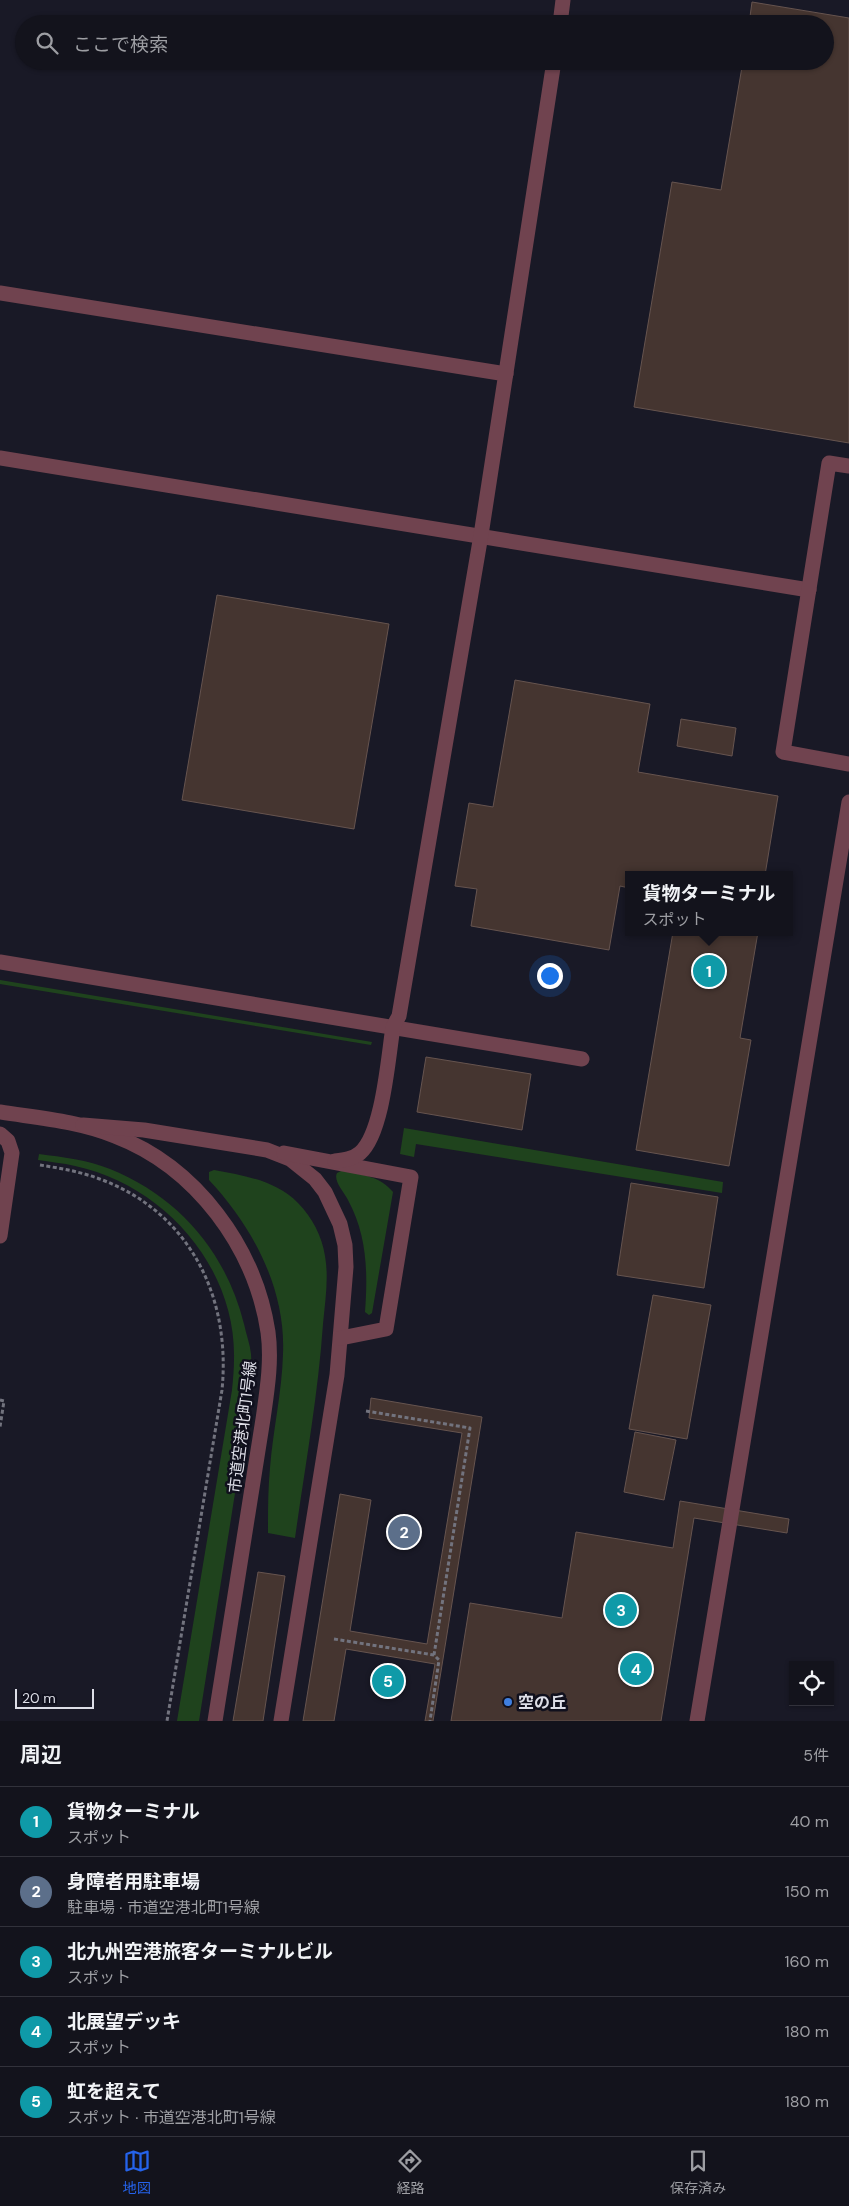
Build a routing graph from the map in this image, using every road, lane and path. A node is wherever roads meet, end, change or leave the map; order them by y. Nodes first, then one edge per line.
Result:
1 (563, 0) edge
2 (561, 15) edge
3 (553, 70) edge
4 (0, 293) edge
5 (506, 374) junction
6 (0, 458) edge
7 (849, 466) edge
8 (481, 535) junction
9 (809, 590) junction
10 (849, 764) edge
11 (849, 802) edge
12 (0, 962) edge
13 (393, 1027) junction
14 (582, 1060) dead end
15 (0, 1112) edge
16 (83, 1125) junction
17 (0, 1134) edge
18 (267, 1150) junction
19 (335, 1161) junction
20 (40, 1165) dead end
21 (0, 1236) edge
22 (341, 1338) junction
23 (0, 1400) edge
24 (366, 1411) dead end
25 (0, 1427) edge
26 (334, 1639) dead end
27 (434, 1655) junction
28 (167, 1721) edge
29 (215, 1721) edge
30 (281, 1721) edge
31 (430, 1721) edge
32 (697, 1721) edge

1 - 2 street
3 - 5 street
4 - 5 street
5 - 8 street
6 - 8 street
7 - 9 street
8 - 9 street
8 - 13 street
9 - 10 street
11 - 32 street
12 - 13 street
13 - 14 street
13 - 19 street
15 - 16 street, 市道空港北町1号線
16 - 18 street
16 - 29 street, 市道空港北町1号線
17 - 21 street
18 - 19 street
18 - 22 street
19 - 22 street
20 - 28 path
22 - 30 street
23 - 25 path
24 - 27 path
26 - 27 path
27 - 31 path

